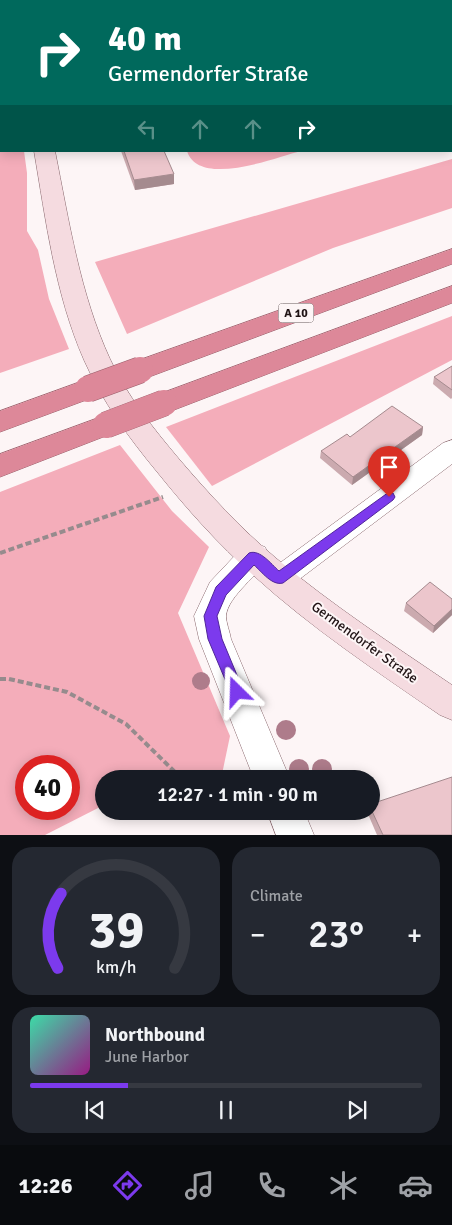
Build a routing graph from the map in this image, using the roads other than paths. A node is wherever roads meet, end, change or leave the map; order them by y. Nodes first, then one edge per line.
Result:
1 (44, 152) edge
2 (452, 256) edge
3 (452, 294) edge
4 (0, 422) edge
5 (452, 450) edge
6 (0, 466) edge
7 (254, 556) junction
8 (279, 579) junction
9 (452, 704) edge
10 (268, 770) edge
11 (289, 820) edge
12 (295, 835) edge

1 - 7 main road, Germendorfer Straße
2 - 4 highway, A 10, bridge
3 - 6 highway, bridge
5 - 8 street
7 - 8 main road, Germendorfer Straße
7 - 10 street
8 - 9 main road, Germendorfer Straße
11 - 12 street

